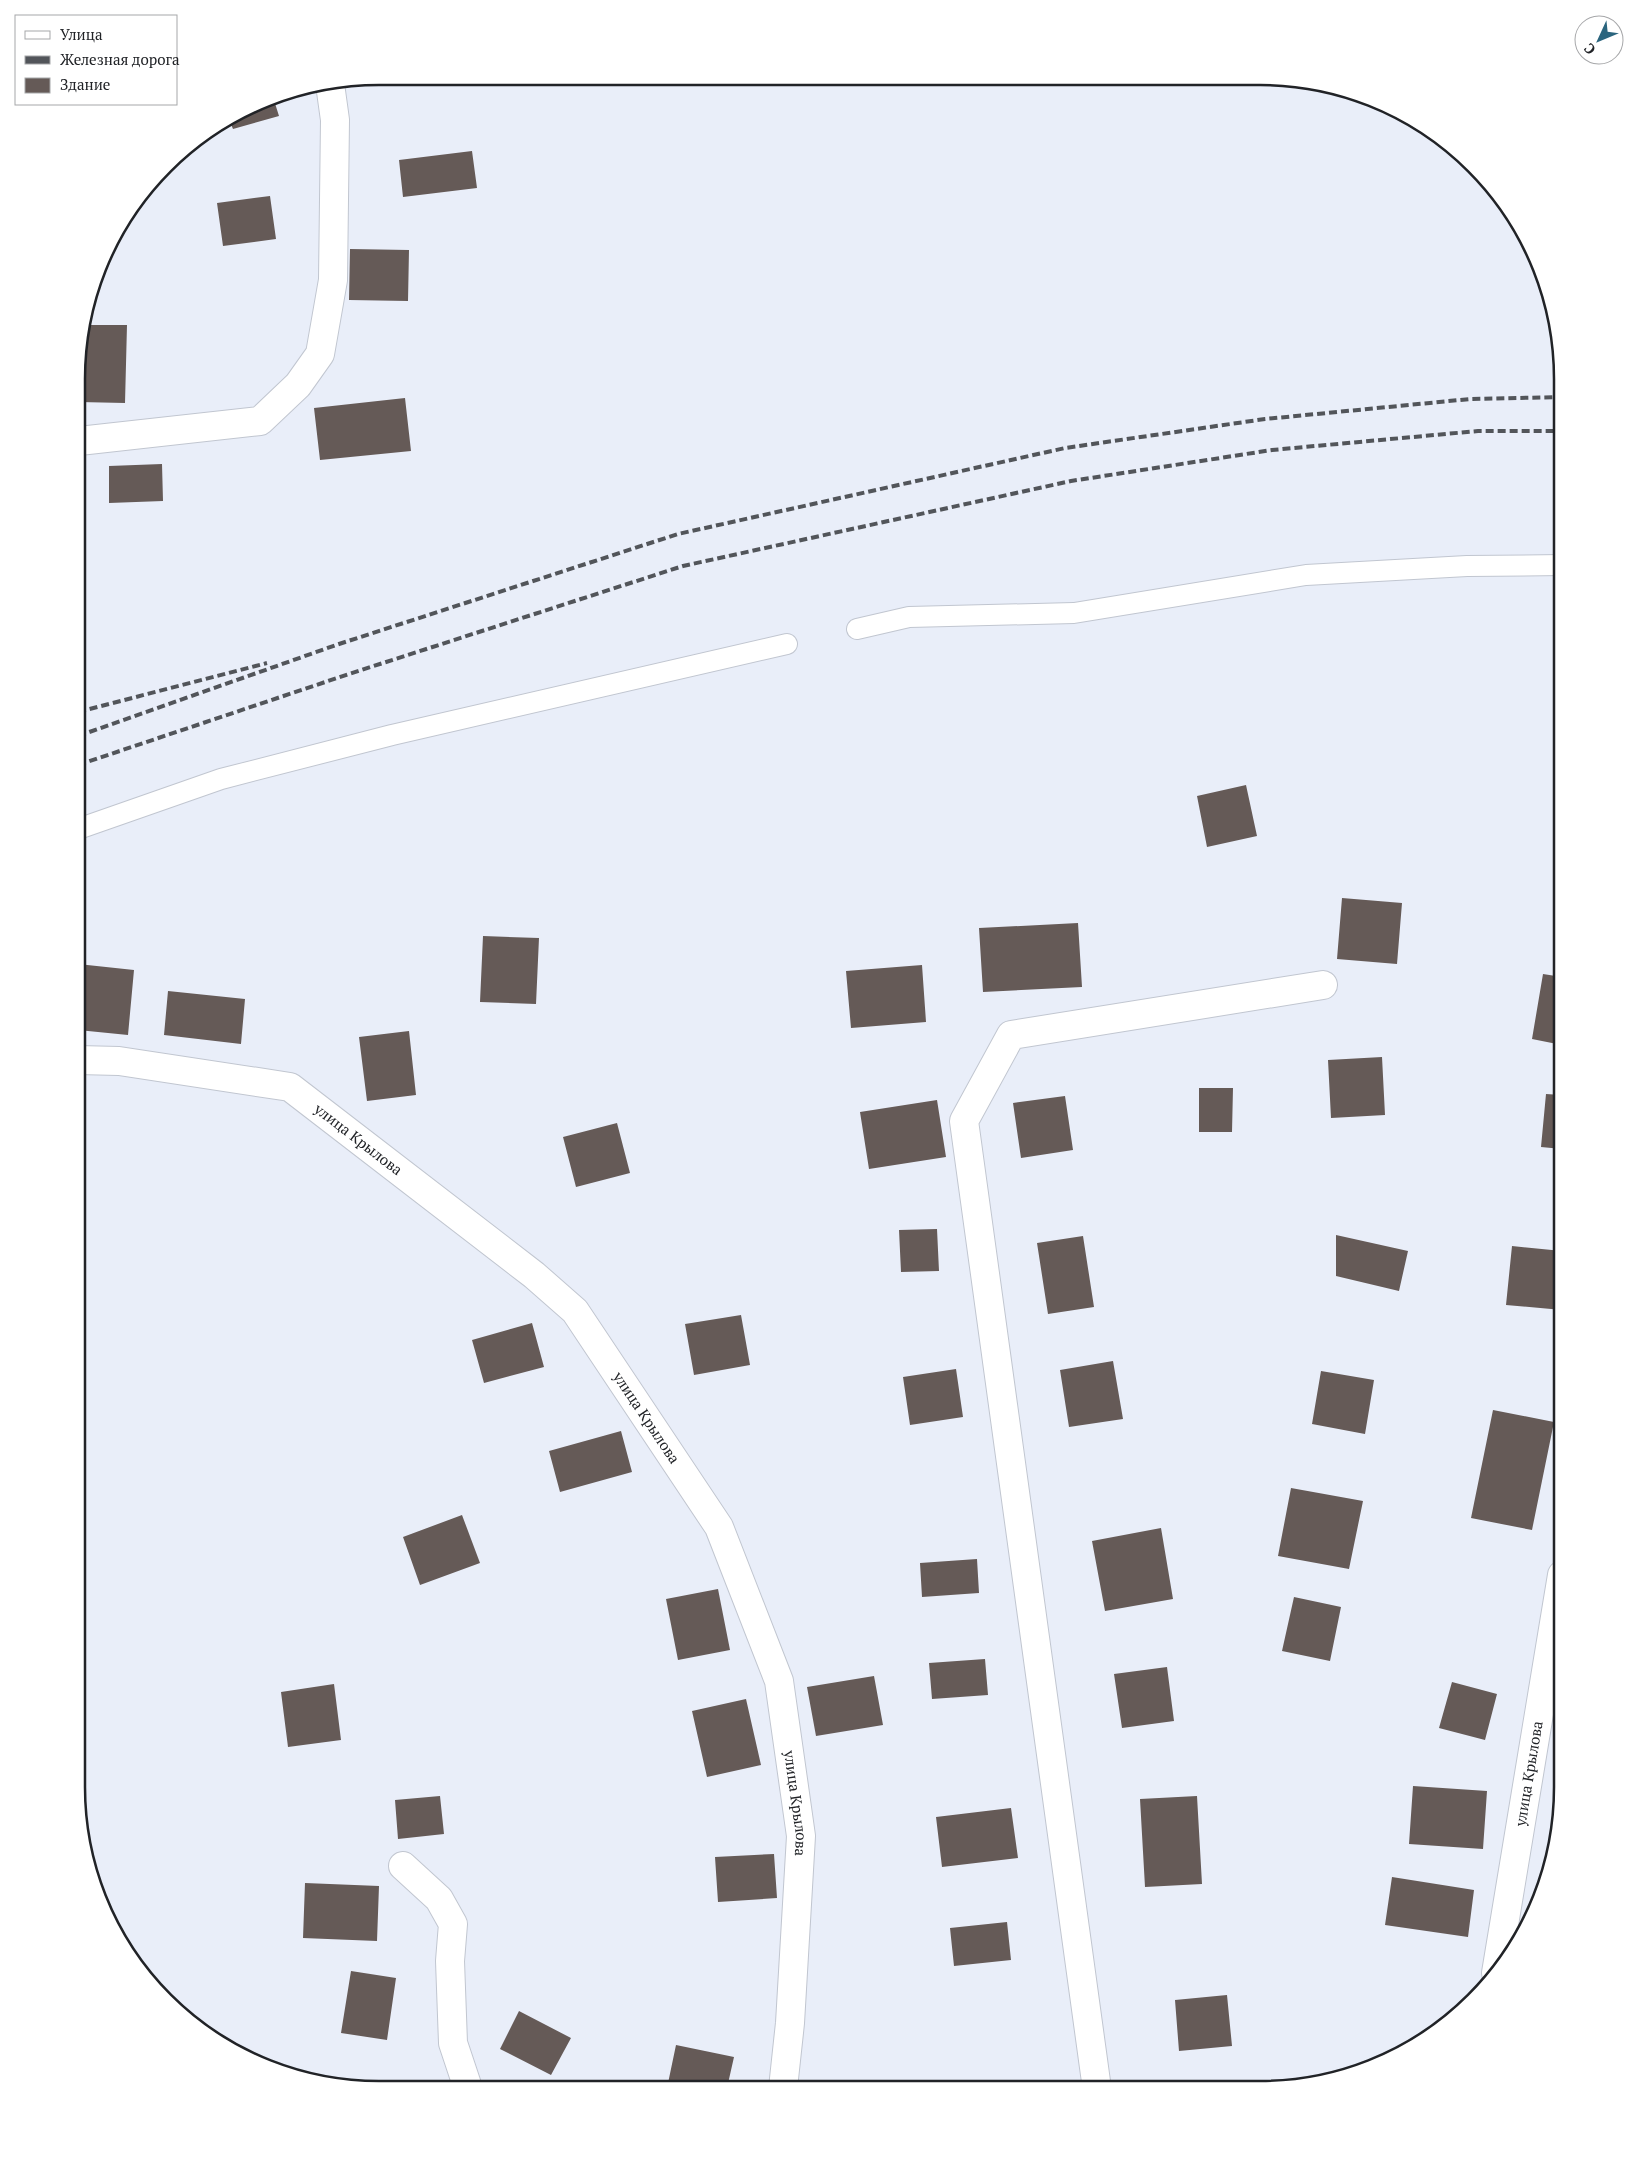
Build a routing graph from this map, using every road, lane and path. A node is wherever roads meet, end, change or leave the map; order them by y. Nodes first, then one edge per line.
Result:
1 (331, 89) edge
2 (85, 440) edge
3 (1554, 565) edge
4 (857, 629) dead end
5 (787, 644) dead end
6 (85, 827) edge
7 (1323, 985) dead end
8 (85, 1060) edge
9 (1554, 1672) edge
10 (403, 1866) dead end
11 (1499, 1957) edge
12 (466, 2081) edge
13 (784, 2081) edge
14 (1096, 2081) edge

1 - 2 street
3 - 4 lane
5 - 6 lane
7 - 14 street
8 - 13 street, улица Крылова
9 - 11 street, улица Крылова
10 - 12 street

